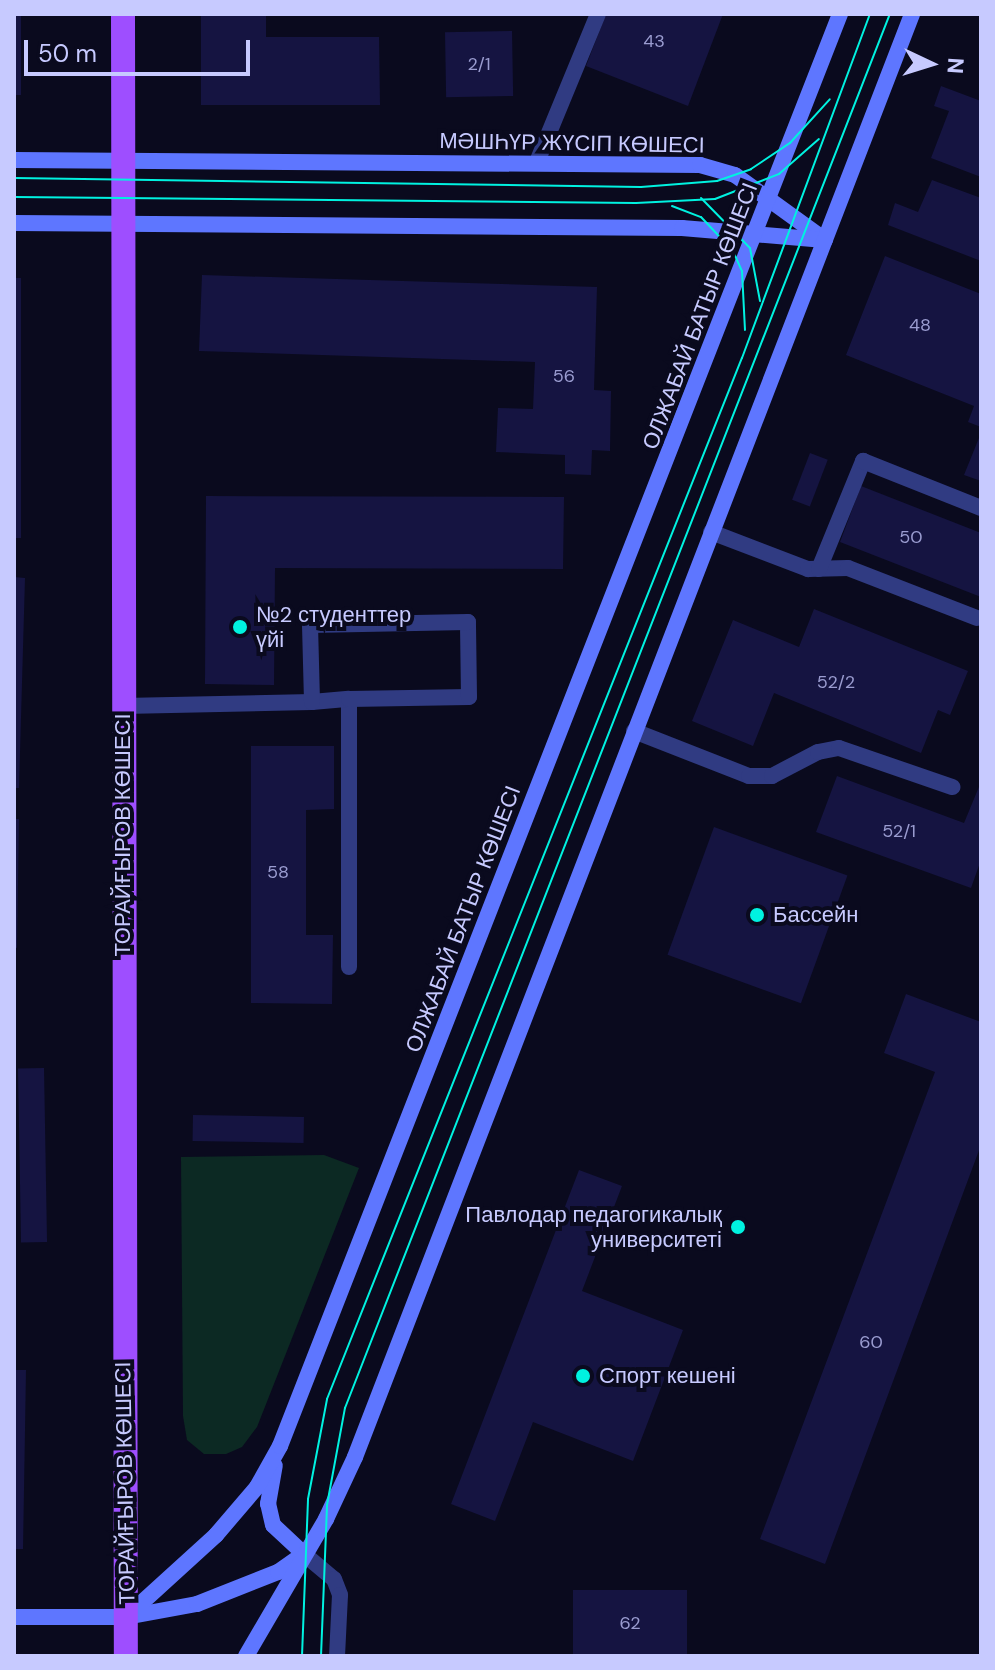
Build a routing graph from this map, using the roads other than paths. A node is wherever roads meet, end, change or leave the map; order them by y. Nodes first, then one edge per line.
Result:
1 (123, 14) edge
2 (598, 14) edge
3 (840, 14) edge
4 (912, 14) edge
5 (14, 160) edge
6 (121, 160) junction
7 (537, 162) junction
8 (769, 199) junction
9 (14, 223) edge
10 (121, 224) junction
11 (755, 234) junction
12 (825, 240) junction
13 (981, 508) edge
14 (711, 532) junction
15 (819, 569) junction
16 (977, 618) dead end
17 (349, 699) junction
18 (312, 702) junction
19 (123, 706) junction
20 (634, 731) junction
21 (952, 787) dead end
22 (349, 967) dead end
23 (280, 1446) junction
24 (304, 1554) junction
25 (14, 1617) edge
26 (126, 1617) junction
27 (126, 1656) edge
28 (246, 1656) edge
29 (337, 1656) edge

1 - 6 main road, ТОРАЙҒЫРОВ КӨШЕСІ
2 - 7 lane
3 - 8 main road, ОЛЖАБАЙ БАТЫР КӨШЕСІ
4 - 12 main road
5 - 6 main road, МӘШҺҮР ЖҮСІП КӨШЕСІ
6 - 7 main road, МӘШҺҮР ЖҮСІП КӨШЕСІ
6 - 10 main road, ТОРАЙҒЫРОВ КӨШЕСІ
7 - 8 main road, МӘШҺҮР ЖҮСІП КӨШЕСІ
8 - 11 main road, ОЛЖАБАЙ БАТЫР КӨШЕСІ
8 - 12 main road, МӘШҺҮР ЖҮСІП КӨШЕСІ
9 - 10 main road
10 - 11 main road
10 - 19 main road, ТОРАЙҒЫРОВ КӨШЕСІ
11 - 12 main road
11 - 23 main road, ОЛЖАБАЙ БАТЫР КӨШЕСІ
12 - 14 main road
13 - 15 lane
14 - 15 lane
14 - 20 main road
15 - 16 lane
17 - 18 lane
17 - 18 lane
17 - 22 lane
18 - 19 lane
19 - 26 main road, ТОРАЙҒЫРОВ КӨШЕСІ
20 - 21 lane
20 - 24 main road
23 - 24 main road
23 - 26 main road, ОЛЖАБАЙ БАТЫР КӨШЕСІ
24 - 26 main road
24 - 28 main road
24 - 29 lane
25 - 26 main road
26 - 27 main road, ТОРАЙҒЫРОВ КӨШЕСІ

